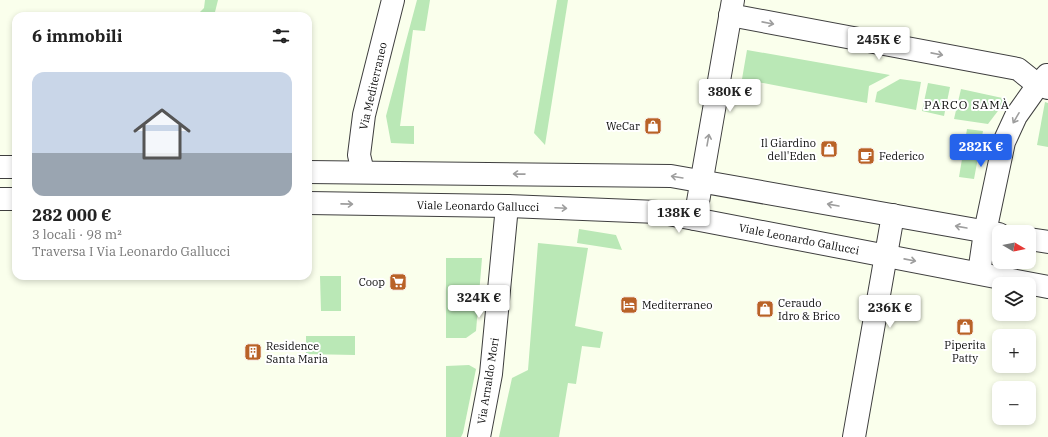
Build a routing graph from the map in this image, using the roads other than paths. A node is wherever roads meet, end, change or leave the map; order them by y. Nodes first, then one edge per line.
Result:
1 (394, 0) edge
2 (731, 8) edge
3 (1045, 83) edge
4 (0, 167) edge
5 (12, 167) edge
6 (312, 172) edge
7 (363, 172) junction
8 (701, 182) junction
9 (0, 199) edge
10 (12, 199) edge
11 (312, 203) edge
12 (507, 206) junction
13 (893, 215) junction
14 (695, 220) junction
15 (993, 225) edge
16 (992, 233) edge
17 (1036, 240) edge
18 (1048, 242) edge
19 (885, 255) junction
20 (979, 273) junction
21 (1048, 287) edge
22 (479, 437) edge
23 (854, 437) edge

1 - 7 street, Via Mediterraneo
2 -> 3 street
8 -> 2 street
3 -> 15 street
4 - 5 street
6 - 7 street
8 -> 7 street
13 -> 8 street
8 - 14 street
9 - 10 street
11 -> 12 street, Viale Leonardo Gallucci
12 -> 14 street, Viale Leonardo Gallucci
12 - 22 street, Via Arnaldo Mori
16 -> 13 street
13 - 19 street
14 - 19 street, Viale Leonardo Gallucci
16 - 20 street
17 - 18 street
19 -> 20 street, Viale Leonardo Gallucci
19 - 23 street
20 - 21 street, Viale Leonardo Gallucci

